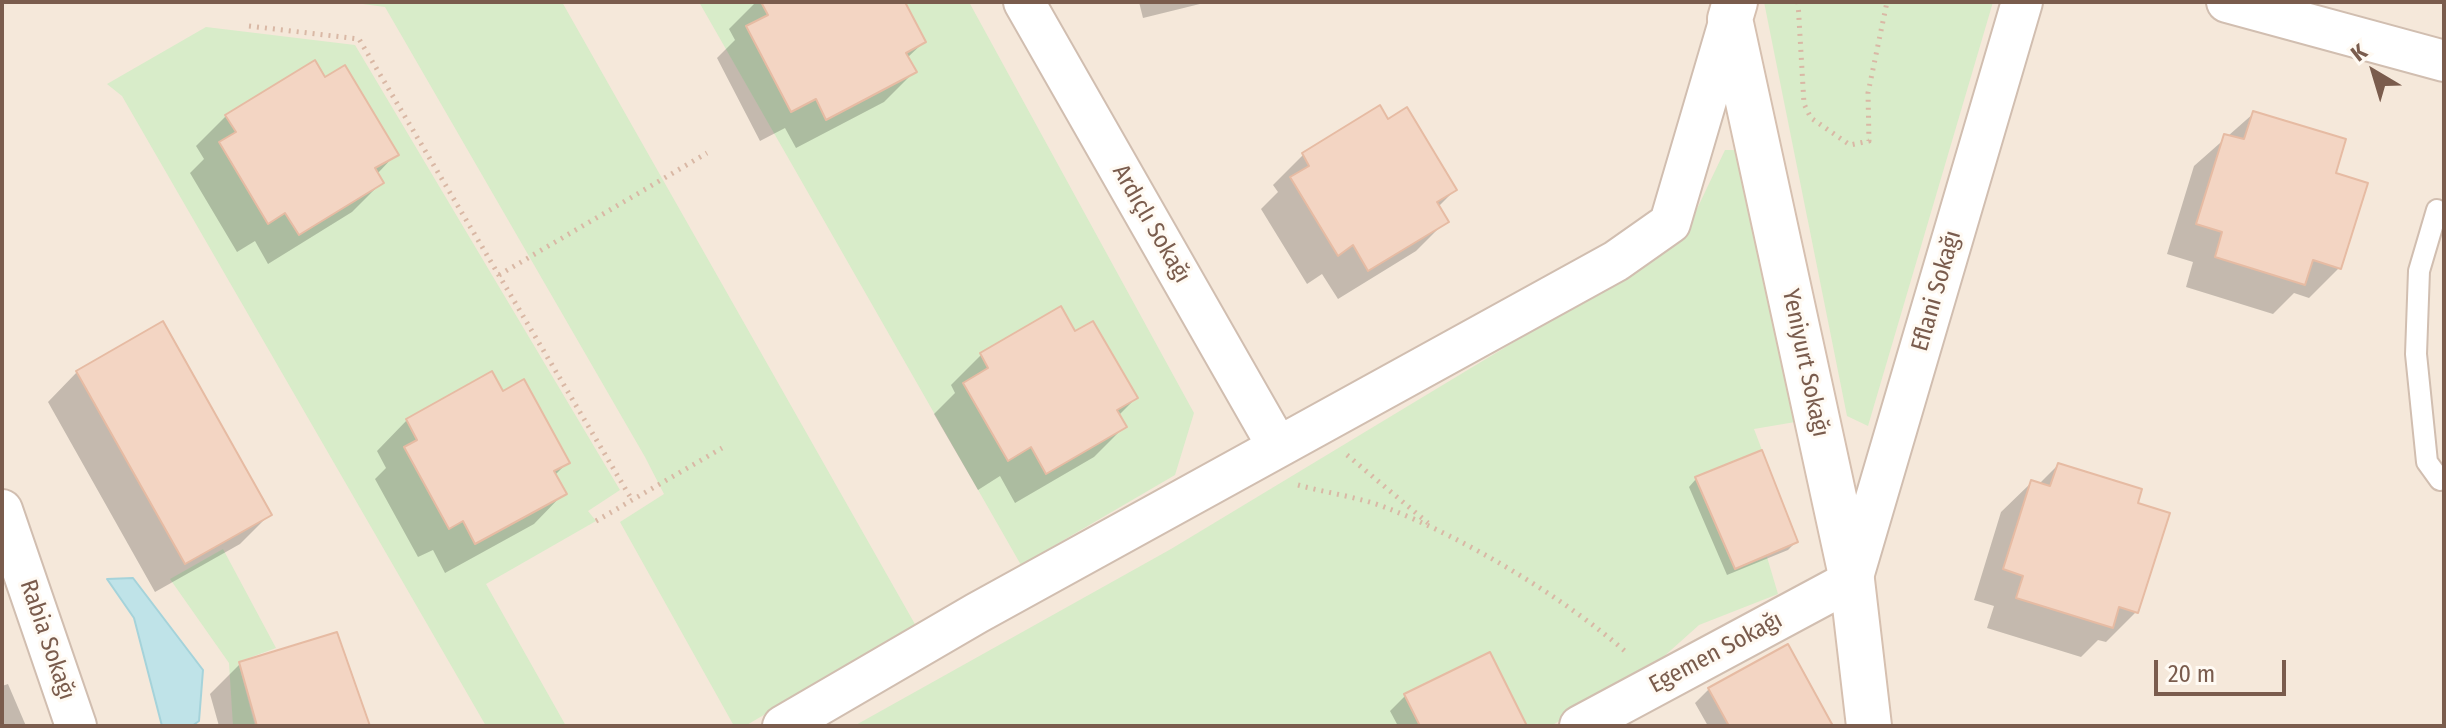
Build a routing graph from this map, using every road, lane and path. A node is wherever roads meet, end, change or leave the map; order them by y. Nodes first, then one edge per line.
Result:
1 (1024, 2) edge
2 (1798, 2) edge
3 (1887, 2) edge
4 (2022, 2) edge
5 (2227, 2) edge
6 (1733, 11) edge
7 (249, 26) dead end
8 (2444, 61) edge
9 (707, 153) dead end
10 (2437, 210) dead end
11 (499, 275) junction
12 (1316, 426) junction
13 (1278, 447) junction
14 (722, 448) dead end
15 (1235, 470) junction
16 (2440, 480) dead end
17 (632, 500) junction
18 (2, 510) edge
19 (596, 521) dead end
20 (1432, 526) junction
21 (1852, 580) junction
22 (1661, 683) junction
23 (76, 726) edge
24 (783, 726) edge
25 (1580, 726) edge
26 (1869, 726) edge

1 - 13 street, Ardıçlı Sokağı
2 - 3 path
4 - 21 street, Eflani Sokağı
5 - 8 street
6 - 12 street
6 - 21 street, Yeniyurt Sokağı
7 - 11 path
9 - 11 path
10 - 16 lane
11 - 17 path
12 - 13 street
12 - 20 path
13 - 15 street
14 - 17 path
15 - 20 path
15 - 24 street
17 - 19 path
18 - 23 street, Rabia Sokağı
20 - 22 path
21 - 22 street, Egemen Sokağı
21 - 26 street, Yeniyurt Sokağı
22 - 25 street, Egemen Sokağı

